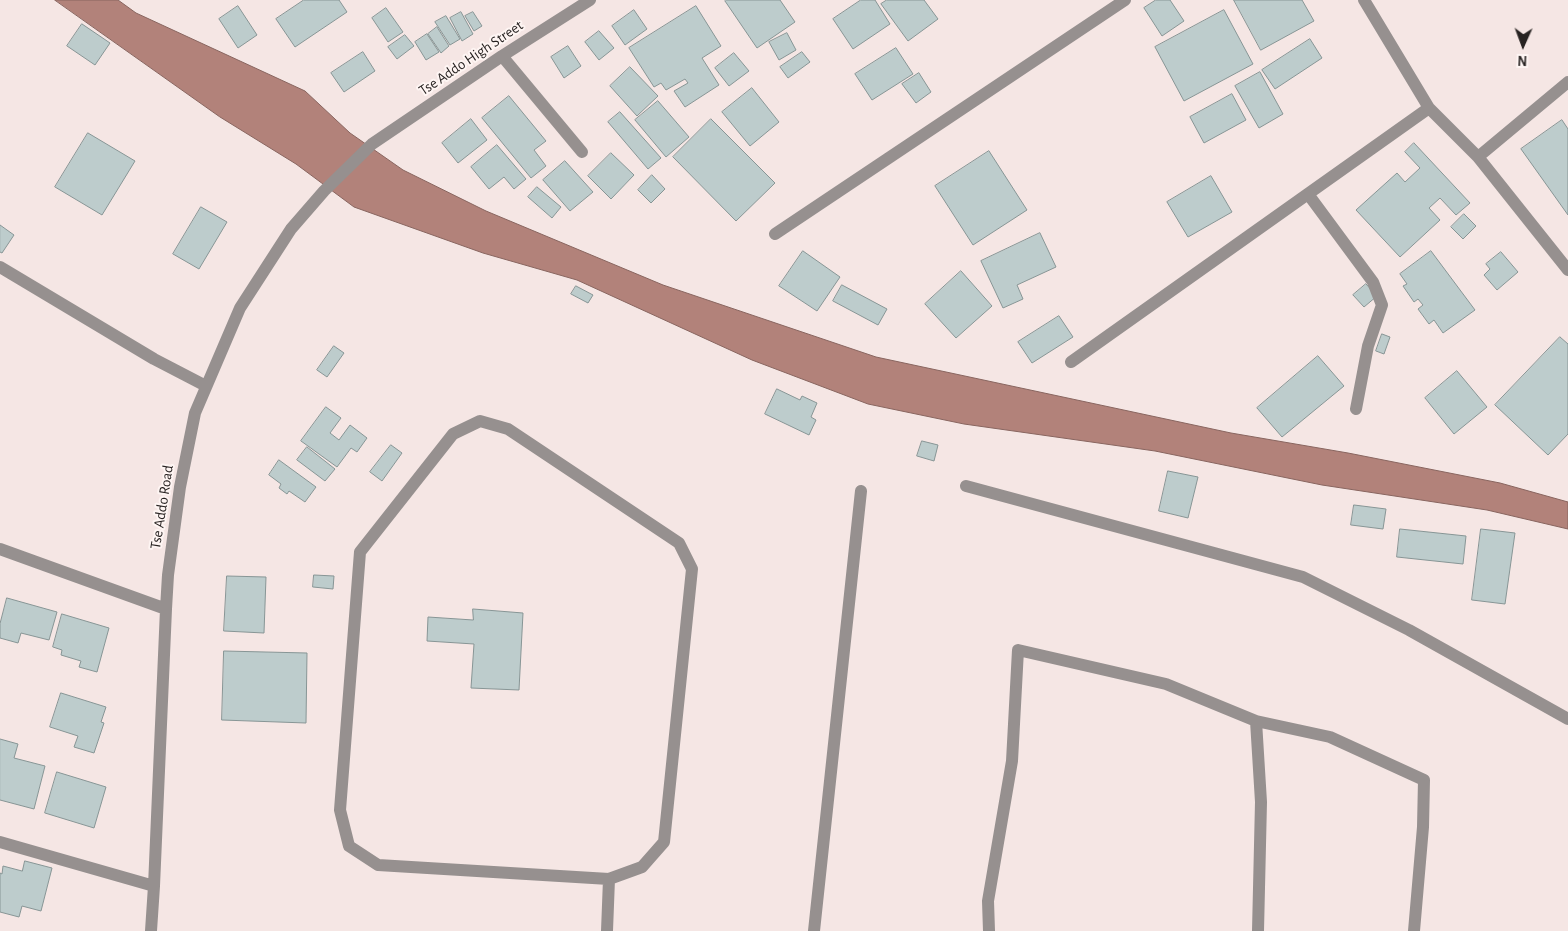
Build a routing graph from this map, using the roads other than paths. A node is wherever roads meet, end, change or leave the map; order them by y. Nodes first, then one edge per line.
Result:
1 (590, 0) edge
2 (1125, 0) edge
3 (1364, 0) edge
4 (502, 56) junction
5 (1568, 82) edge
6 (1429, 108) junction
7 (372, 144) joint
8 (582, 152) dead end
9 (1478, 157) junction
10 (1308, 194) junction
11 (775, 234) dead end
12 (0, 267) edge
13 (1568, 270) edge
14 (1071, 362) dead end
15 (206, 386) junction
16 (1356, 409) dead end
17 (966, 486) dead end
18 (861, 491) dead end
19 (0, 549) edge
20 (166, 609) junction
21 (1568, 720) edge
22 (1256, 721) junction
23 (0, 842) edge
24 (609, 879) junction
25 (154, 886) junction
26 (151, 931) edge
27 (607, 931) edge
28 (814, 931) edge
29 (989, 931) edge
30 (1258, 931) edge
31 (1414, 931) edge

1 - 4 street, Tse Addo High Street
2 - 11 street
3 - 6 street
4 - 7 street, Tse Addo High Street
4 - 8 street
5 - 9 street
6 - 9 street
6 - 10 street
7 - 15 street, Tse Addo Road
9 - 13 street
10 - 14 street
10 - 16 street
12 - 15 street
15 - 20 street, Tse Addo Road
17 - 21 street
18 - 28 street
19 - 20 street
20 - 25 street, Tse Addo Road
22 - 29 street
22 - 30 street
22 - 31 street
23 - 25 street
24 - 24 street
24 - 27 street
25 - 26 street, Tse Addo Road

